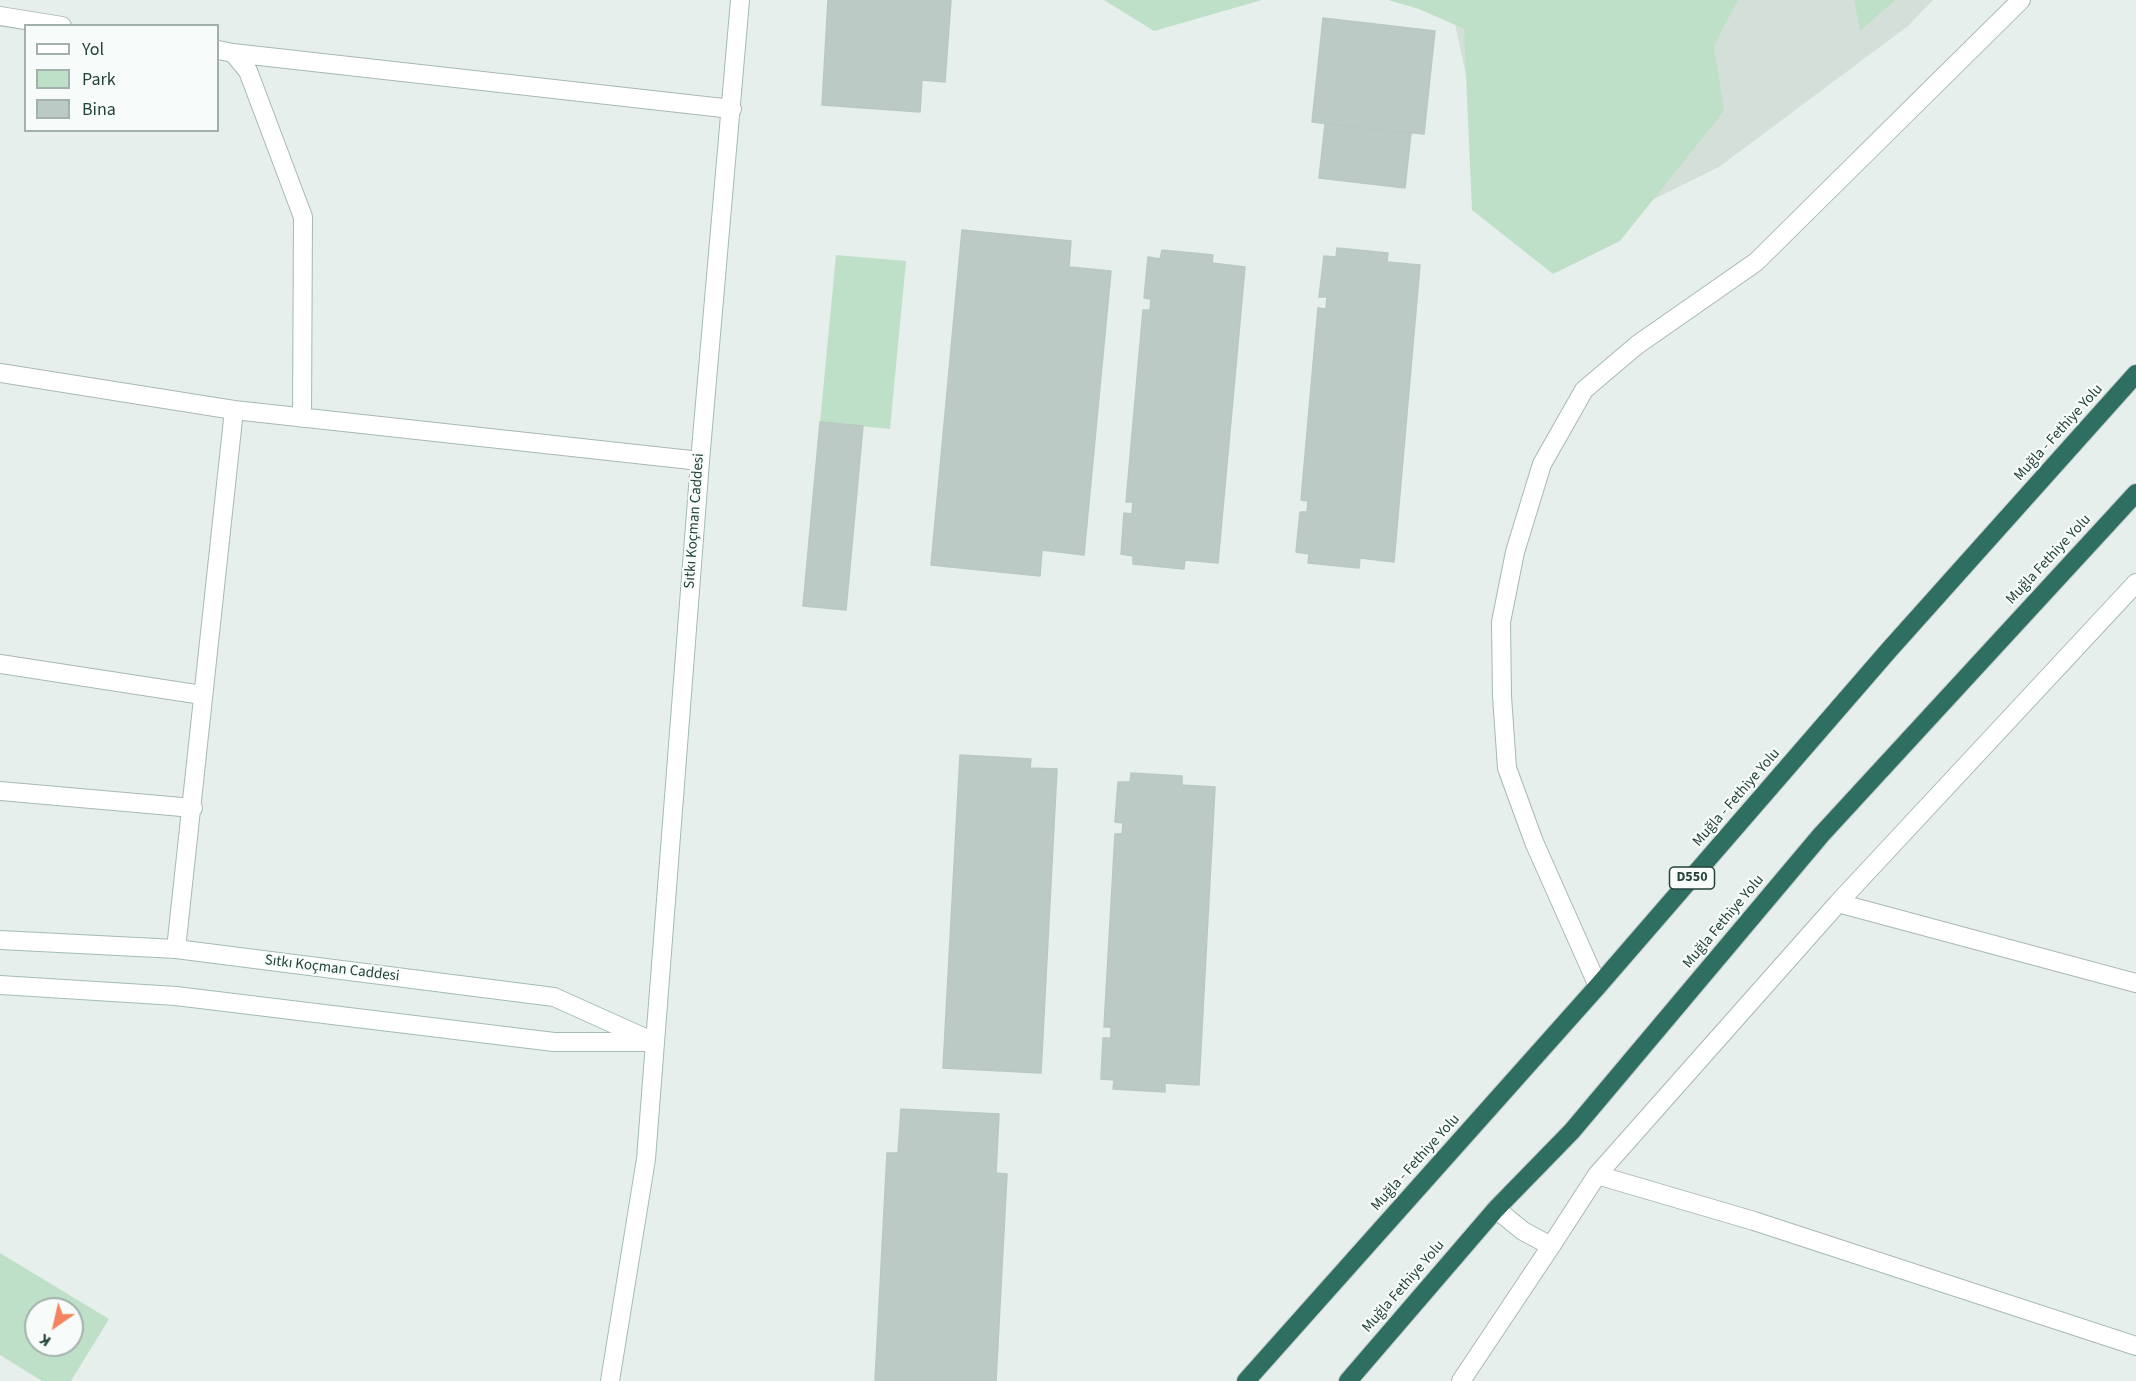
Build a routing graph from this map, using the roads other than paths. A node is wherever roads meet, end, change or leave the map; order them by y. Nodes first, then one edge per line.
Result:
1 (740, 0) edge
2 (2021, 0) edge
3 (0, 16) edge
4 (50, 24) edge
5 (225, 52) edge
6 (732, 109) junction
7 (0, 372) edge
8 (2136, 374) edge
9 (234, 410) junction
10 (302, 417) junction
11 (700, 461) junction
12 (2136, 493) edge
13 (2136, 583) edge
14 (0, 664) edge
15 (202, 696) junction
16 (0, 791) edge
17 (193, 808) junction
18 (1838, 903) junction
19 (0, 940) edge
20 (176, 949) junction
21 (2136, 983) edge
22 (0, 985) edge
23 (1598, 986) junction
24 (654, 1042) junction
25 (1597, 1175) junction
26 (1496, 1209) junction
27 (1551, 1246) junction
28 (2136, 1346) edge
29 (610, 1381) edge
30 (1246, 1381) edge
31 (1347, 1381) edge
32 (1461, 1381) edge

1 - 6 street, Sıtkı Koçman Caddesi
2 - 23 street
3 - 4 street
5 - 6 street
5 - 10 street
6 - 11 street, Sıtkı Koçman Caddesi
7 - 9 street
8 - 23 highway, Muğla - Fethiye Yolu / D550
9 - 10 street
9 - 15 street
10 - 11 street
11 - 24 street, Sıtkı Koçman Caddesi
12 - 26 highway, Muğla Fethiye Yolu
13 - 18 street
14 - 15 street
15 - 17 street
16 - 17 street
17 - 20 street
18 - 21 street
18 - 25 street
19 - 20 street, Sıtkı Koçman Caddesi
20 - 24 street, Sıtkı Koçman Caddesi
22 - 24 street
23 - 30 highway, Muğla - Fethiye Yolu / D550
24 - 29 street, Sıtkı Koçman Caddesi
25 - 27 street
25 - 28 street
26 - 27 street
26 - 31 highway, Muğla Fethiye Yolu
27 - 32 street

